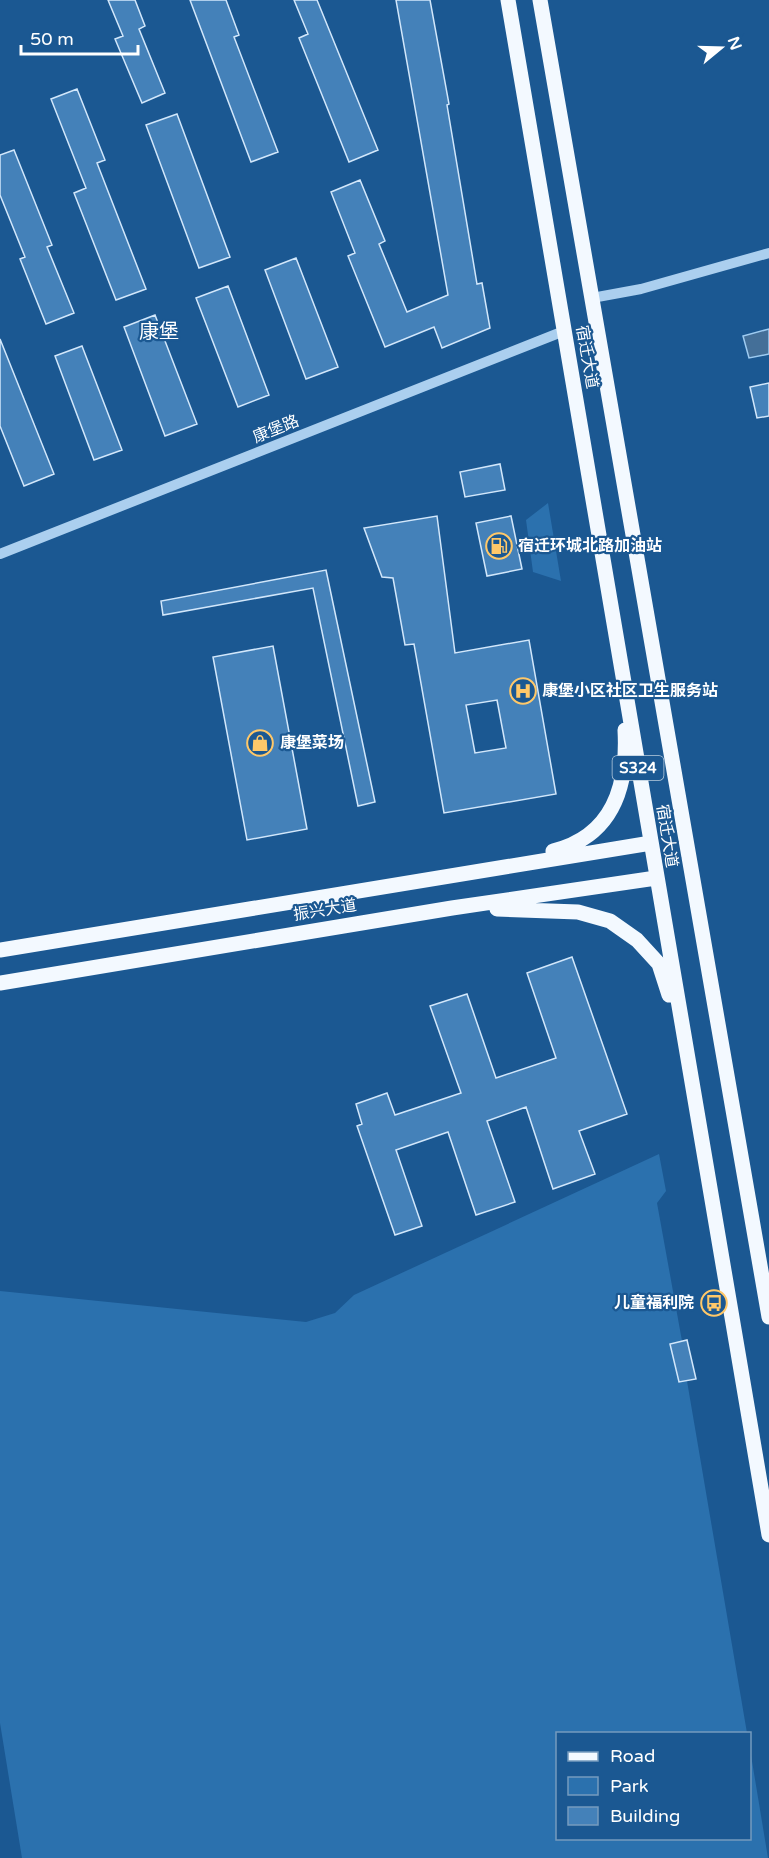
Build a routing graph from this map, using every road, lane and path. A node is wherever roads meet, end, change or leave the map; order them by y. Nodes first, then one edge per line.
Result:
1 (508, 0) edge
2 (540, 0) edge
3 (769, 253) edge
4 (592, 298) junction
5 (564, 331) junction
6 (0, 554) edge
7 (621, 664) junction
8 (651, 843) junction
9 (454, 875) junction
10 (656, 878) junction
11 (452, 908) junction
12 (1, 949) edge
13 (16, 980) junction
14 (0, 983) edge
15 (0, 989) edge
16 (686, 1052) junction
17 (769, 1317) edge
18 (769, 1535) edge

1 - 5 main road, 宿迁大道 / S324
2 - 4 main road, 宿迁大道 / S324
3 - 4 street
4 - 17 main road, 宿迁大道 / S324
5 - 6 street, 康堡路
5 - 7 main road, 宿迁大道 / S324
7 - 8 main road, 宿迁大道 / S324
7 - 9 main road
8 - 9 main road, 振兴大道
8 - 10 main road, 宿迁大道 / S324
9 - 12 main road, 振兴大道
10 - 11 main road, 振兴大道
10 - 16 main road, 宿迁大道 / S324
11 - 13 main road, 振兴大道
11 - 16 main road
13 - 14 main road, 振兴大道
13 - 15 street
16 - 18 main road, 宿迁大道 / S324

